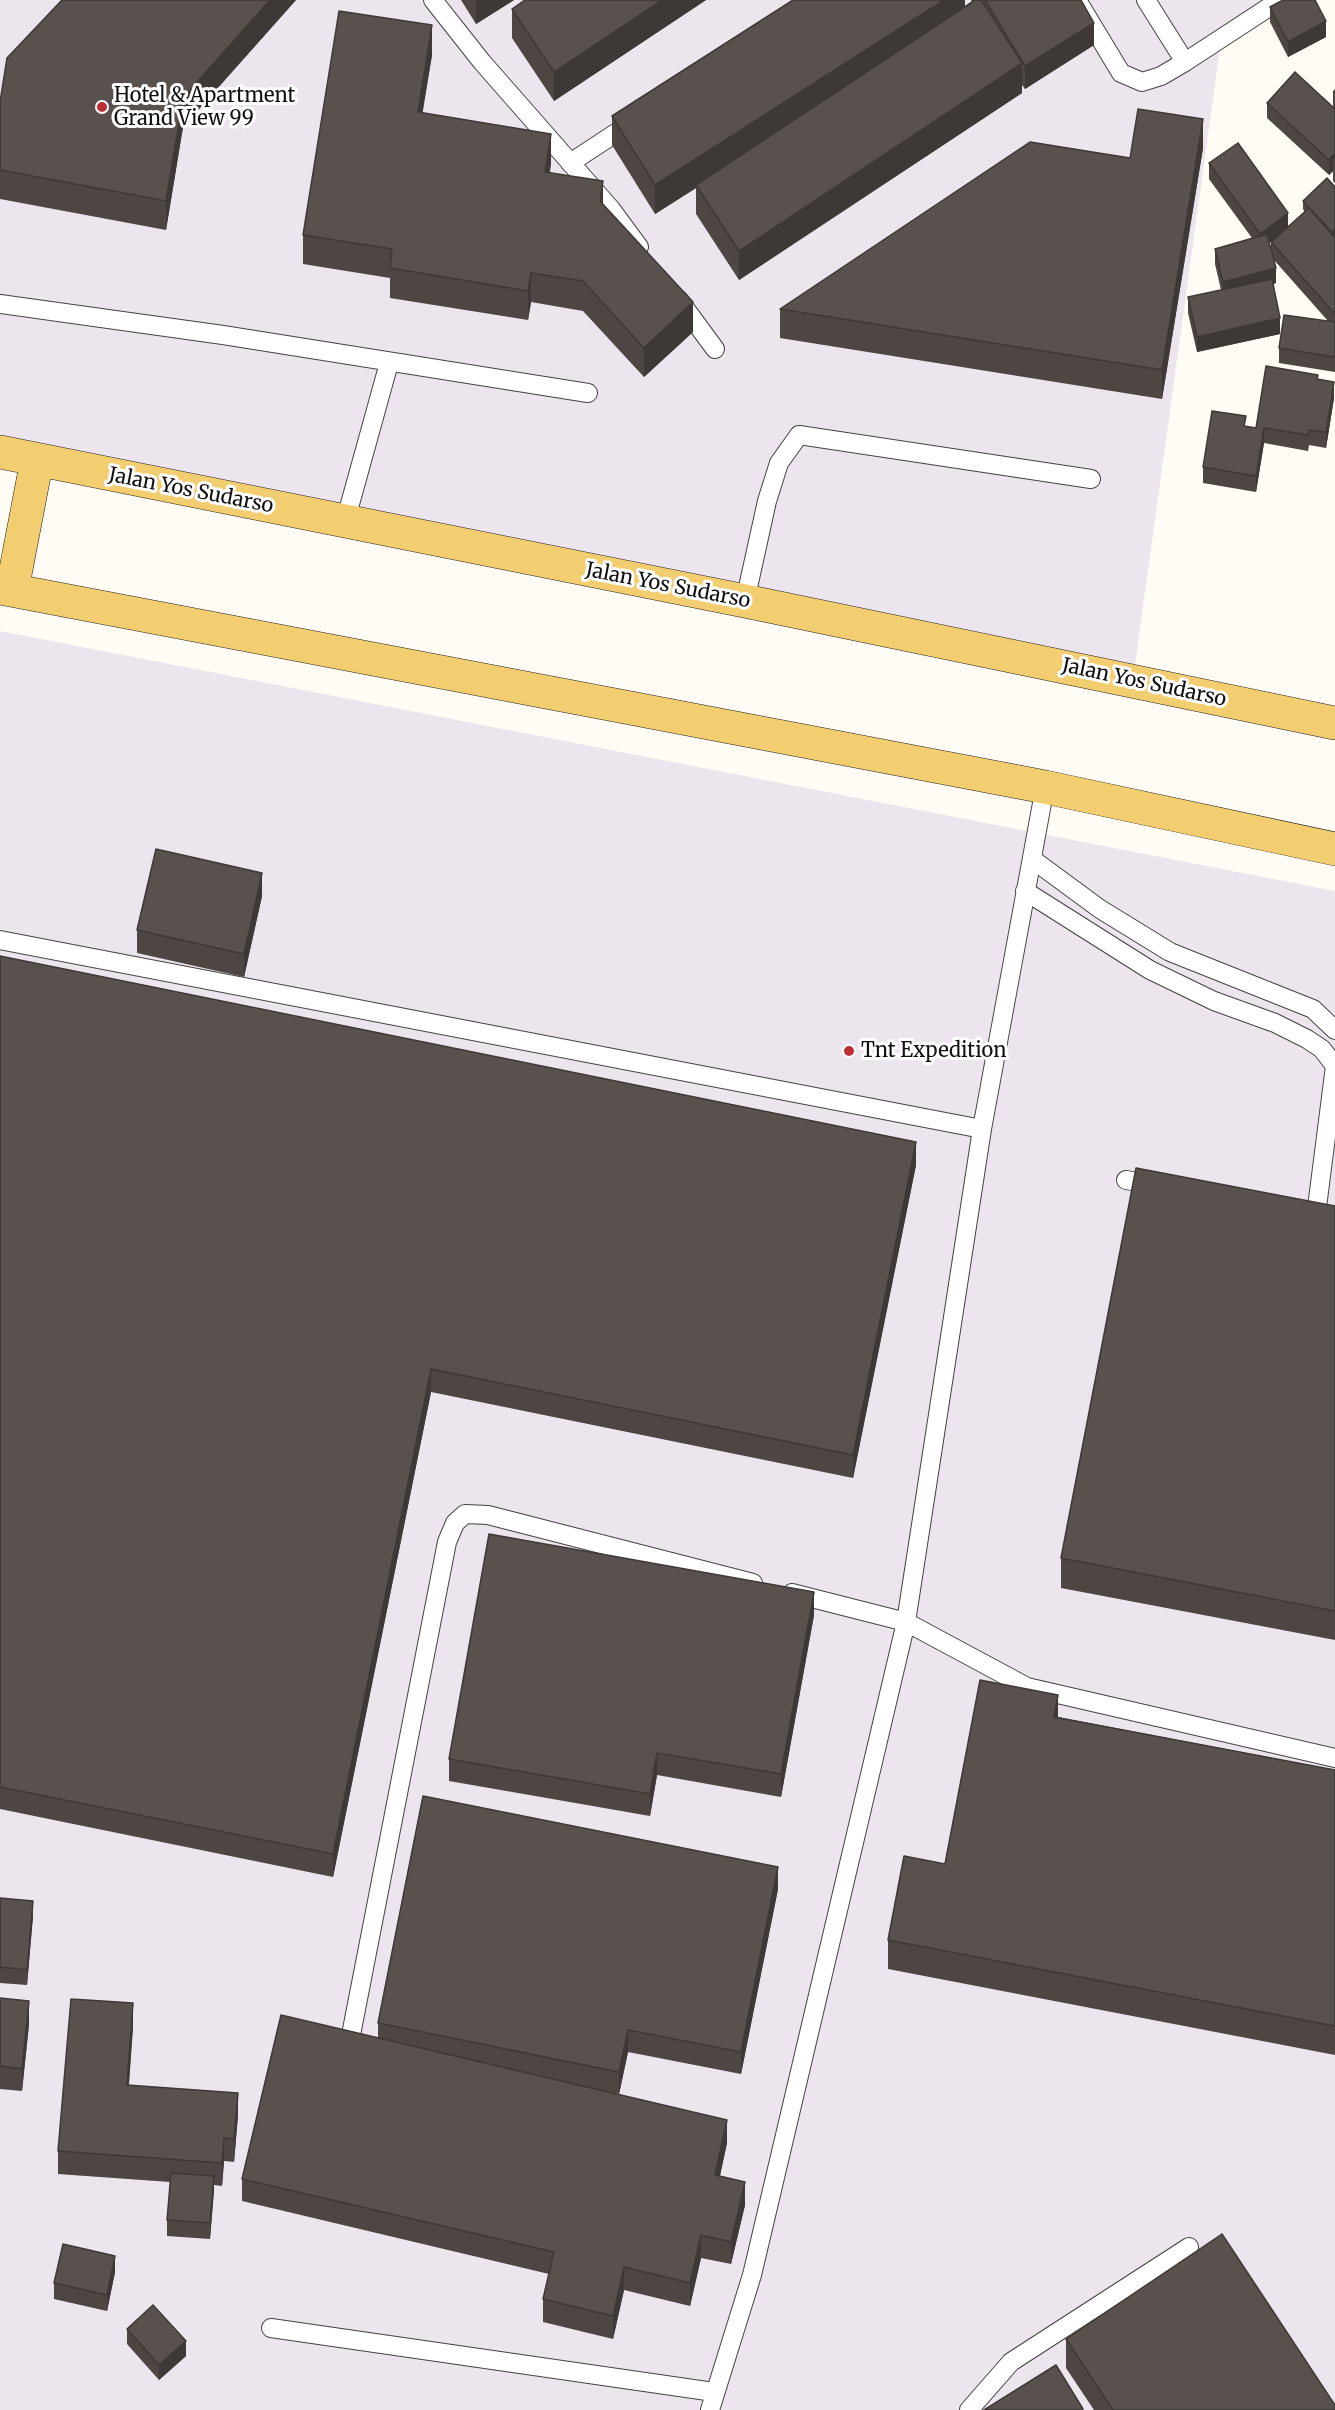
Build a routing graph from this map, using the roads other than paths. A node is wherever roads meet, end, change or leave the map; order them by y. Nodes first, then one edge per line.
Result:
1 (433, 0) edge
2 (1077, 0) edge
3 (1146, 0) edge
4 (1280, 0) edge
5 (1185, 62) junction
6 (649, 111) edge
7 (570, 163) junction
8 (653, 265) edge
9 (667, 284) edge
10 (0, 304) edge
11 (716, 349) dead end
12 (389, 363) junction
13 (588, 393) dead end
14 (0, 452) edge
15 (37, 460) junction
16 (1091, 479) dead end
17 (345, 522) junction
18 (6, 589) edge
19 (745, 601) junction
20 (1335, 723) edge
21 (1045, 787) junction
22 (1335, 849) edge
23 (1032, 859) junction
24 (1025, 891) junction
25 (0, 940) edge
26 (1335, 1030) edge
27 (491, 1034) junction
28 (488, 1054) edge
29 (1335, 1066) edge
30 (982, 1129) junction
31 (1126, 1180) dead end
32 (1171, 1188) edge
33 (1294, 1210) edge
34 (1316, 1215) junction
35 (1335, 1218) edge
36 (906, 1622) junction
37 (1335, 1758) edge
38 (350, 2040) edge
39 (1189, 2247) dead end
40 (271, 2328) dead end
41 (712, 2401) edge
42 (969, 2410) edge

1 - 7 lane
2 - 5 lane
3 - 5 lane
4 - 5 lane
6 - 7 lane
7 - 8 lane
9 - 11 lane
10 - 12 lane
12 - 13 lane
12 - 17 lane
14 - 15 main road, Jalan Yos Sudarso
15 - 17 main road, Jalan Yos Sudarso
15 - 18 main road
16 - 19 lane
17 - 19 main road, Jalan Yos Sudarso
18 - 21 main road
19 - 20 main road, Jalan Yos Sudarso
21 - 22 main road
21 - 23 lane
23 - 24 lane
23 - 26 lane
24 - 29 lane
24 - 30 lane
25 - 27 lane
27 - 28 lane
27 - 30 lane
29 - 34 lane
30 - 36 lane
31 - 32 lane
33 - 34 lane
34 - 35 lane
36 - 37 lane
36 - 38 lane
36 - 41 lane
39 - 42 lane
40 - 41 lane

